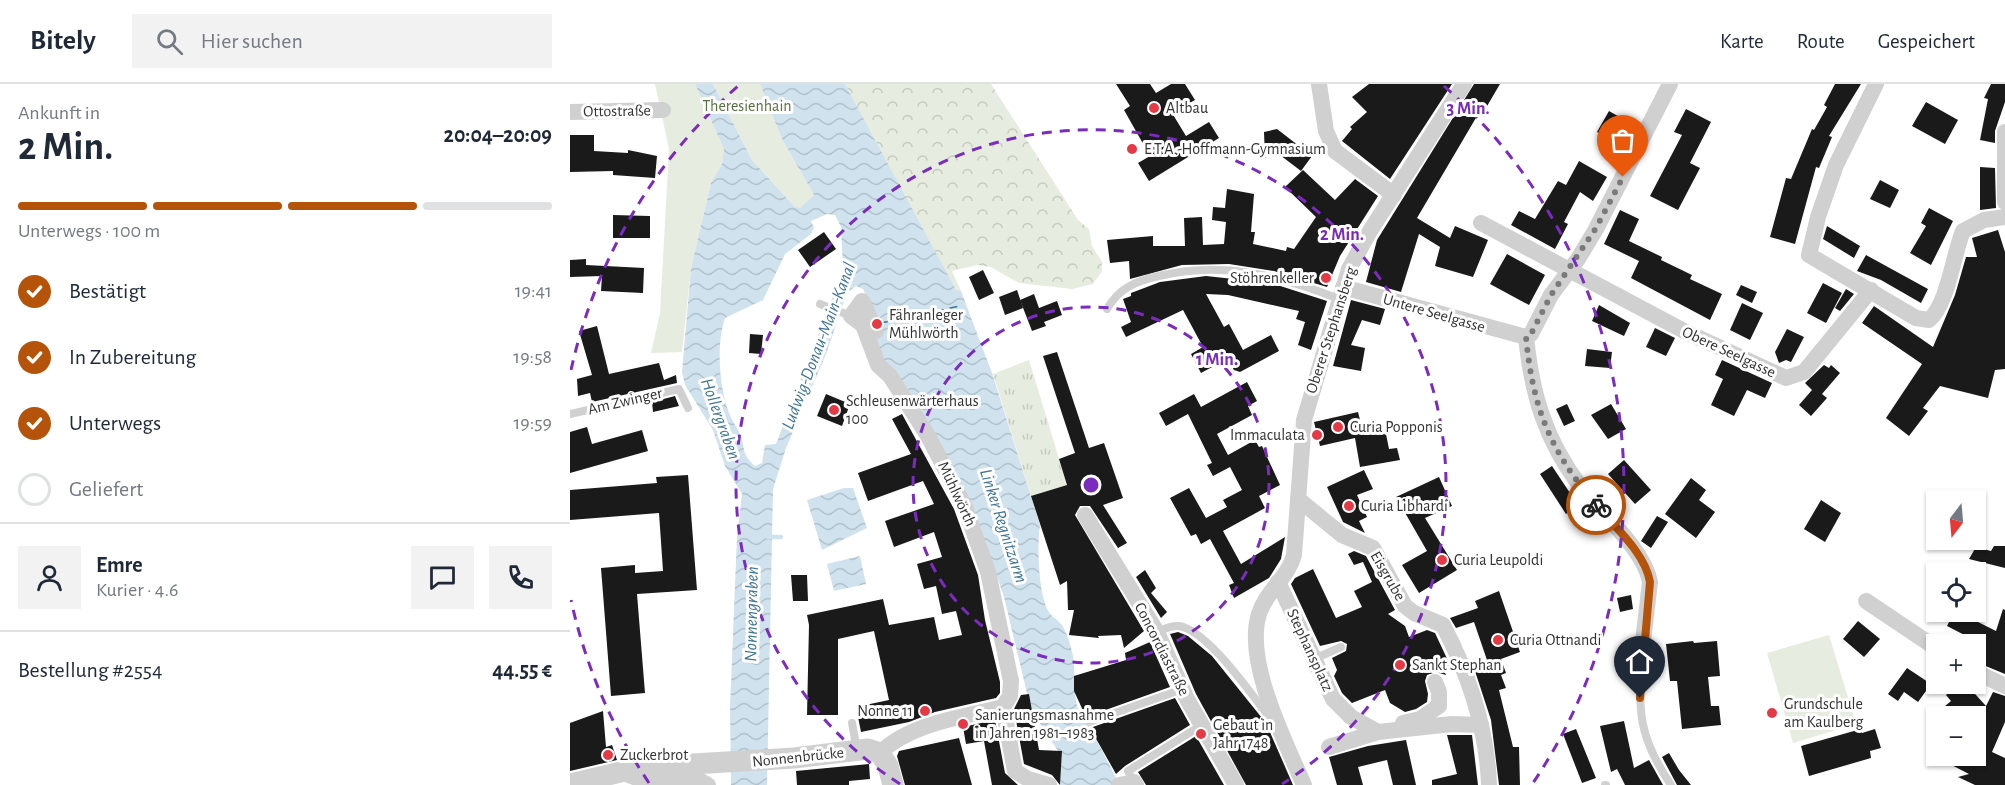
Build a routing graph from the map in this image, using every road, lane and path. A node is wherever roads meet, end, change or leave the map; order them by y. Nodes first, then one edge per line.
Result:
1 (1319, 84) edge
2 (1464, 84) edge
3 (1670, 84) edge
4 (1876, 84) edge
5 (663, 110) dead end
6 (570, 112) edge
7 (2005, 132) edge
8 (1394, 195) junction
9 (2005, 202) edge
10 (2005, 218) edge
11 (1481, 223) dead end
12 (1569, 271) junction
13 (1871, 290) junction
14 (1341, 293) junction
15 (823, 306) dead end
16 (1107, 309) dead end
17 (846, 315) junction
18 (876, 331) dead end
19 (1526, 337) junction
20 (688, 408) dead end
21 (570, 414) edge
22 (1298, 499) junction
23 (1085, 515) dead end
24 (1278, 582) junction
25 (1866, 601) dead end
26 (1157, 632) junction
27 (1926, 641) edge
28 (1341, 647) dead end
29 (1642, 650) joint
30 (1314, 659) junction
31 (1986, 677) edge
32 (1435, 682) dead end
33 (2005, 686) edge
34 (1183, 689) junction
35 (1007, 701) junction
36 (1089, 722) dead end
37 (852, 723) dead end
38 (1278, 724) junction
39 (1202, 725) junction
40 (1481, 725) junction
41 (1384, 732) junction
42 (1329, 747) dead end
43 (857, 751) junction
44 (880, 753) junction
45 (618, 771) junction
46 (570, 784) edge
47 (1127, 784) edge
48 (708, 785) edge
49 (893, 785) edge
50 (1049, 785) edge
51 (1236, 785) edge
52 (1304, 785) edge
53 (1489, 785) edge
54 (1671, 785) edge

1 - 8 street
2 - 8 street, Oberer Stephansberg
3 - 12 street
4 - 13 street
5 - 6 street, Ottostraße
7 - 9 street
8 - 14 street, Oberer Stephansberg
10 - 13 street
11 - 12 street
12 - 13 street, Obere Seelgasse
12 - 19 street
14 - 16 lane
14 - 19 street, Untere Seelgasse
14 - 22 street, Oberer Stephansberg
15 - 17 lane
17 - 18 street
17 - 35 street, Mühlwörth
19 - 29 street
20 - 21 lane, Am Zwinger
22 - 24 street, Oberer Stephansberg
22 - 40 street, Eisgrube
23 - 26 street, Concordiastraße
24 - 30 street, Stephansplatz
24 - 38 street, Oberer Stephansberg
25 - 27 street
26 - 34 street, Concordiastraße
26 - 38 lane
28 - 30 lane
29 - 54 lane
30 - 41 street, Stephansplatz
31 - 33 street
32 - 41 street
34 - 36 lane
34 - 39 street, Concordiastraße
35 - 44 street
35 - 50 street, Mühlwörth
37 - 43 lane
38 - 52 street, Oberer Stephansberg
39 - 47 lane
39 - 51 street, Concordiastraße
40 - 41 street
40 - 53 street, Eisgrube
41 - 42 street
43 - 44 street, Nonnenbrücke
43 - 45 street, Nonnenbrücke
44 - 49 street
45 - 46 street, Nonnenbrücke
45 - 48 street

